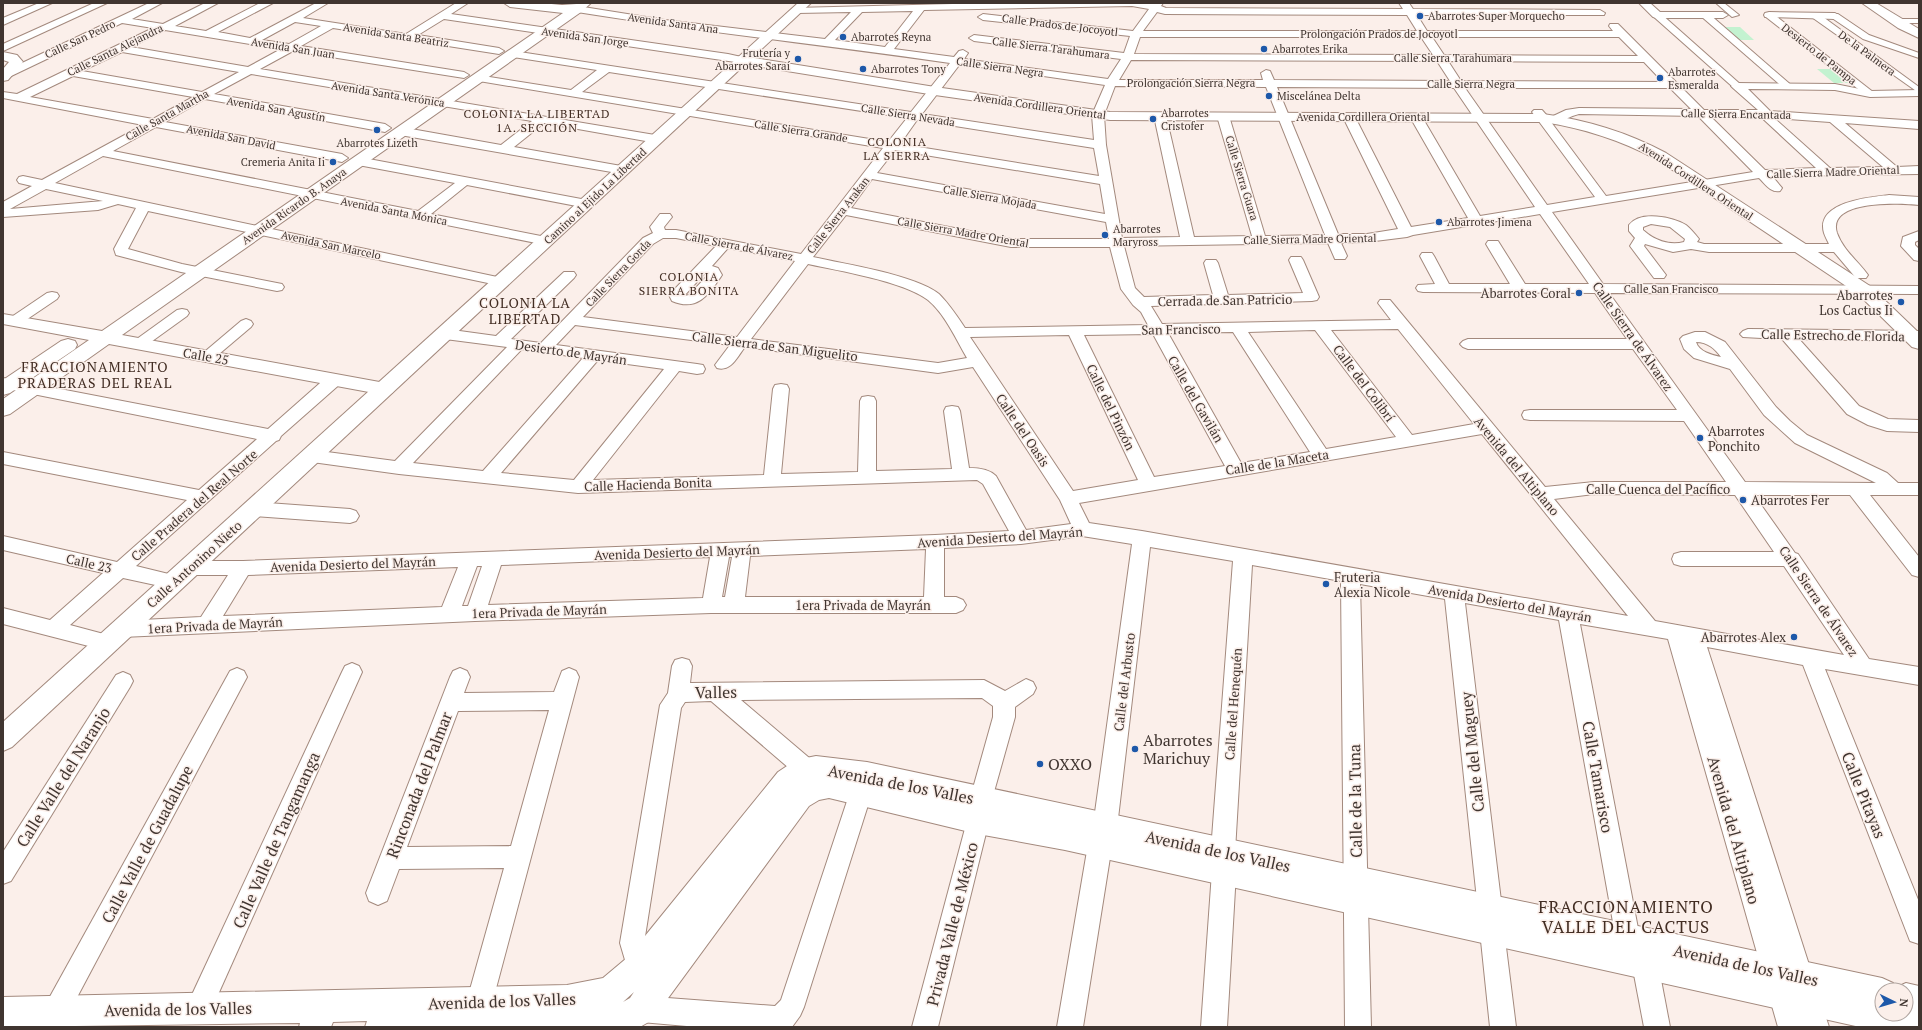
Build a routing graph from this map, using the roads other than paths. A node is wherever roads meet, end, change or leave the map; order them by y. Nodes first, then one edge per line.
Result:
1 (46, 3) edge
2 (102, 3) edge
3 (157, 3) edge
4 (213, 3) edge
5 (268, 3) edge
6 (323, 3) edge
7 (463, 3) edge
8 (510, 3) edge
9 (1353, 3) edge
10 (1590, 3) edge
11 (1644, 3) edge
12 (1720, 3) edge
13 (1868, 3) edge
14 (1879, 3) edge
15 (573, 5) edge
16 (1156, 5) edge
17 (801, 6) edge
18 (921, 7) junction
19 (1197, 7) edge
20 (1303, 7) edge
21 (1823, 7) dead end
22 (1407, 8) edge
23 (859, 9) junction
24 (982, 9) edge
25 (1246, 9) edge
26 (1360, 12) junction
27 (1600, 12) junction
28 (1656, 15) junction
29 (1705, 15) junction
30 (1723, 15) dead end
31 (1735, 15) dead end
32 (1769, 15) joint
33 (442, 16) junction
34 (1816, 16) junction
35 (1835, 16) junction
36 (293, 19) junction
37 (121, 20) junction
38 (1904, 21) junction
39 (1919, 21) edge
40 (3, 22) edge
41 (665, 23) junction
42 (330, 25) junction
43 (164, 27) junction
44 (1919, 29) edge
45 (531, 30) junction
46 (545, 32) junction
47 (207, 34) junction
48 (1136, 34) junction
49 (1248, 34) junction
50 (1425, 34) junction
51 (1622, 34) junction
52 (1919, 34) edge
53 (769, 35) junction
54 (408, 37) junction
55 (974, 38) junction
56 (252, 41) junction
57 (827, 42) junction
58 (637, 45) junction
59 (290, 47) junction
60 (3, 48) edge
61 (119, 48) junction
62 (499, 51) junction
63 (887, 51) junction
64 (513, 54) junction
65 (3, 56) edge
66 (1919, 56) edge
67 (1128, 57) junction
68 (739, 58) junction
69 (1260, 58) junction
70 (1441, 58) junction
71 (1646, 58) junction
72 (958, 61) junction
73 (607, 68) junction
74 (248, 70) junction
75 (71, 72) junction
76 (464, 75) junction
77 (4, 76) edge
78 (477, 78) junction
79 (1111, 83) junction
80 (1270, 83) junction
81 (1458, 83) junction
82 (716, 84) junction
83 (1673, 85) junction
84 (1737, 86) junction
85 (1788, 87) junction
86 (937, 88) junction
87 (1919, 92) edge
88 (574, 93) junction
89 (1870, 94) junction
90 (3, 95) edge
91 (203, 95) junction
92 (18, 98) junction
93 (427, 100) junction
94 (442, 103) junction
95 (686, 112) junction
96 (1099, 112) junction
97 (1701, 112) junction
98 (1282, 113) junction
99 (1479, 114) junction
100 (1766, 114) junction
101 (915, 116) junction
102 (1160, 116) junction
103 (1223, 116) junction
104 (1549, 116) junction
105 (1349, 117) junction
106 (1416, 117) junction
107 (1832, 118) junction
108 (541, 120) junction
109 (153, 123) junction
110 (1919, 125) edge
111 (393, 130) junction
112 (657, 139) junction
113 (892, 145) junction
114 (1100, 145) junction
115 (504, 149) junction
116 (100, 152) junction
117 (350, 160) junction
118 (623, 170) junction
119 (1894, 170) junction
120 (1919, 170) edge
121 (1827, 171) junction
122 (1763, 174) junction
123 (869, 175) junction
124 (23, 180) dead end
125 (465, 181) junction
126 (1106, 181) junction
127 (1707, 183) junction
128 (43, 184) junction
129 (1776, 188) dead end
130 (303, 192) junction
131 (1603, 200) junction
132 (119, 201) junction
133 (1919, 201) edge
134 (587, 204) junction
135 (144, 206) junction
136 (3, 207) edge
137 (842, 210) junction
138 (1545, 210) junction
139 (3, 214) edge
140 (420, 216) junction
141 (665, 217) dead end
142 (1112, 219) junction
143 (1476, 221) junction
144 (242, 226) junction
145 (259, 230) junction
146 (1407, 233) junction
147 (660, 234) junction
148 (1919, 235) edge
149 (1642, 238) junction
150 (1334, 239) junction
151 (1260, 240) junction
152 (1188, 241) junction
153 (546, 242) junction
154 (1116, 242) junction
155 (726, 244) junction
156 (1493, 244) dead end
157 (1689, 245) junction
158 (1800, 248) junction
159 (1818, 248) junction
160 (1838, 248) junction
161 (1340, 256) dead end
162 (1427, 256) dead end
163 (1919, 257) edge
164 (804, 259) junction
165 (1296, 260) dead end
166 (1211, 263) dead end
167 (181, 268) junction
168 (704, 268) dead end
169 (199, 272) junction
170 (569, 275) dead end
171 (1659, 276) dead end
172 (502, 282) junction
173 (1863, 282) junction
174 (277, 287) dead end
175 (1422, 288) dead end
176 (1444, 288) junction
177 (1520, 288) junction
178 (1599, 289) junction
179 (1883, 290) junction
180 (1919, 290) edge
181 (52, 296) dead end
182 (1222, 300) junction
183 (1138, 302) junction
184 (1385, 303) dead end
185 (182, 313) dead end
186 (9, 320) edge
187 (573, 320) junction
188 (246, 324) dead end
189 (1400, 324) junction
190 (1319, 326) junction
191 (1238, 328) junction
192 (1157, 330) junction
193 (1074, 331) junction
194 (84, 334) junction
195 (445, 334) junction
196 (961, 334) junction
197 (1748, 334) dead end
198 (1786, 334) junction
199 (1917, 335) edge
200 (104, 338) junction
201 (499, 342) junction
202 (740, 342) junction
203 (139, 344) junction
204 (520, 344) junction
205 (1468, 344) dead end
206 (1638, 344) junction
207 (544, 348) junction
208 (594, 355) junction
209 (207, 357) junction
210 (977, 361) junction
211 (723, 365) dead end
212 (1734, 365) dead end
213 (675, 366) junction
214 (697, 369) dead end
215 (334, 380) junction
216 (6, 385) edge
217 (32, 389) junction
218 (385, 389) junction
219 (781, 389) dead end
220 (868, 402) dead end
221 (3, 409) edge
222 (952, 411) dead end
223 (1530, 415) dead end
224 (1690, 416) junction
225 (1919, 426) edge
226 (1486, 428) junction
227 (273, 436) junction
228 (1408, 441) junction
229 (1321, 455) junction
230 (312, 456) junction
231 (3, 458) edge
232 (399, 468) junction
233 (1236, 469) junction
234 (961, 474) junction
235 (867, 477) junction
236 (487, 478) junction
237 (772, 480) junction
238 (1148, 483) junction
239 (578, 487) junction
240 (1741, 489) junction
241 (1855, 489) junction
242 (1894, 489) junction
243 (1919, 489) edge
244 (1541, 494) junction
245 (204, 497) junction
246 (1068, 498) junction
247 (254, 509) junction
248 (350, 516) dead end
249 (1082, 529) junction
250 (1021, 537) junction
251 (1142, 538) junction
252 (934, 542) junction
253 (3, 543) edge
254 (722, 550) junction
255 (742, 550) junction
256 (1243, 556) junction
257 (494, 559) junction
258 (1681, 559) dead end
259 (1791, 559) junction
260 (470, 560) junction
261 (243, 568) junction
262 (120, 570) junction
263 (1919, 570) edge
264 (182, 575) junction
265 (1350, 576) junction
266 (1454, 594) junction
267 (711, 605) junction
268 (734, 605) junction
269 (934, 605) junction
270 (956, 605) dead end
271 (475, 613) junction
272 (450, 614) junction
273 (1568, 614) junction
274 (3, 616) edge
275 (207, 625) junction
276 (1649, 628) junction
277 (53, 629) junction
278 (1685, 634) junction
279 (115, 636) junction
280 (1810, 658) junction
281 (682, 666) dead end
282 (1863, 667) junction
283 (352, 672) dead end
284 (1919, 676) edge
285 (237, 677) dead end
286 (460, 677) dead end
287 (568, 677) dead end
288 (123, 681) dead end
289 (1026, 688) dead end
290 (716, 692) junction
291 (678, 696) junction
292 (451, 702) junction
293 (1004, 703) junction
294 (560, 704) junction
295 (6, 733) edge
296 (810, 779) junction
297 (864, 784) junction
298 (980, 810) junction
299 (1103, 836) junction
300 (518, 857) junction
301 (392, 858) junction
302 (1224, 862) junction
303 (3, 873) edge
304 (1356, 891) junction
305 (378, 893) dead end
306 (1491, 920) junction
307 (1919, 932) edge
308 (1628, 939) junction
309 (1645, 964) junction
310 (639, 968) junction
311 (1791, 985) junction
312 (1874, 993) edge
313 (199, 1008) junction
314 (641, 1009) junction
315 (56, 1011) junction
316 (3, 1013) edge
317 (476, 1014) junction
318 (318, 1017) edge
319 (1919, 1024) edge
320 (381, 1027) edge
321 (925, 1027) edge
322 (1070, 1027) edge
323 (1214, 1027) edge
324 (1358, 1027) edge
325 (1503, 1027) edge
326 (1657, 1027) edge
327 (1791, 1027) edge
328 (1816, 1027) edge

1 - 40 street
2 - 60 street
3 - 37 street, Calle San Pedro
4 - 43 street, Calle Santa Alejandra
5 - 47 street
6 - 36 street
7 - 33 street
8 - 15 street, Avenida Santa Ana
9 - 26 street
10 - 27 street
11 - 28 street
12 - 31 street
13 - 52 street
14 - 38 street
15 - 41 street, Avenida Santa Ana
15 - 45 street, Avenida Ricardo B. Anaya
15 - 46 street, Avenida Ricardo B. Anaya
16 - 19 street
16 - 24 street
16 - 48 street
17 - 23 street
17 - 53 street, Camino al Ejido La Libertad
18 - 23 street
18 - 24 street
18 - 63 street
19 - 25 street
20 - 25 street
20 - 26 street
21 - 35 street
22 - 26 street
22 - 27 street
22 - 50 street, Calle Sierra de Álvarez
23 - 57 street
24 - 48 street, Calle Prados de Jocoyotl
24 - 55 street, Calle Sierra Arakan
25 - 49 street
27 - 51 street
28 - 29 street
28 - 84 street
29 - 30 street
29 - 85 street
32 - 34 street
32 - 89 street, Desierto de Pampa
33 - 45 street, Avenida San Jorge
33 - 54 street
34 - 35 street
34 - 87 street, De la Palmera
35 - 66 street
36 - 42 street, Avenida Santa Beatriz
36 - 56 street
37 - 43 street, Avenida San Juan
37 - 77 street, Calle San Pedro
38 - 39 street
38 - 44 street
41 - 53 street, Avenida Santa Ana
41 - 58 street
42 - 54 street, Avenida Santa Beatriz
42 - 59 street, Calle Santa Martha
43 - 47 street, Avenida San Juan
43 - 61 street, Calle Santa Alejandra
45 - 46 street, Avenida San Jorge
45 - 62 street, Avenida Ricardo B. Anaya
46 - 58 street, Avenida San Jorge
46 - 64 street, Avenida Ricardo B. Anaya
47 - 56 street, Avenida San Juan
48 - 49 street, Prolongación Prados de Jocoyotl
48 - 67 street
49 - 50 street, Prolongación Prados de Jocoyotl
49 - 69 street
50 - 51 street, Prolongación Prados de Jocoyotl
50 - 70 street, Calle Sierra de Álvarez
51 - 71 street
53 - 57 street, Calle Sierra Negra
53 - 68 street, Camino al Ejido La Libertad
54 - 62 street, Avenida Santa Beatriz
55 - 67 street, Calle Sierra Tarahumara
55 - 72 street, Calle Sierra Arakan
56 - 59 street, Avenida San Juan
57 - 63 street, Calle Sierra Negra
58 - 68 street, Avenida San Jorge
59 - 74 street, Calle Santa Martha
59 - 76 street, Avenida San Juan
61 - 74 street, Avenida Santa Verónica
61 - 75 street, Calle Santa Alejandra
62 - 76 street, Avenida Ricardo B. Anaya
63 - 72 street, Calle Sierra Negra
64 - 73 street
64 - 78 street, Avenida Ricardo B. Anaya
65 - 77 street
67 - 69 street, Calle Sierra Tarahumara
67 - 79 street
68 - 82 street, Camino al Ejido La Libertad
68 - 86 street, Avenida Cordillera Oriental
69 - 70 street, Calle Sierra Tarahumara
69 - 80 street
70 - 71 street, Calle Sierra Tarahumara
70 - 81 street, Calle Sierra de Álvarez
71 - 83 street
72 - 79 street, Calle Sierra Negra
72 - 86 street, Calle Sierra Arakan
73 - 82 street
73 - 88 street
74 - 91 street, Calle Santa Martha
74 - 93 street, Avenida Santa Verónica
75 - 91 street, Avenida San Agustín
75 - 92 street, Calle Santa Alejandra
76 - 93 street, Avenida Ricardo B. Anaya
78 - 88 street
78 - 94 street, Avenida Ricardo B. Anaya
79 - 80 street, Prolongación Sierra Negra
79 - 96 street
80 - 81 street, Calle Sierra Negra
80 - 98 street
81 - 83 street, Calle Sierra Negra
81 - 99 street, Calle Sierra de Álvarez
82 - 95 street, Camino al Ejido La Libertad
82 - 101 street, Calle Sierra Nevada
83 - 97 street
84 - 85 street
84 - 100 street
85 - 89 street
86 - 96 street, Avenida Cordillera Oriental
86 - 101 street, Calle Sierra Arakan
87 - 89 street
88 - 95 street
90 - 92 street, Avenida San David
91 - 109 street, Calle Santa Martha
91 - 111 street, Avenida San Agustín
92 - 109 street, Avenida San David
93 - 94 street, Avenida Santa Verónica
93 - 111 street, Avenida Ricardo B. Anaya
94 - 108 street, Avenida Santa Verónica
94 - 111 street, Avenida Ricardo B. Anaya
95 - 112 street, Camino al Ejido La Libertad
95 - 113 street, Calle Sierra Grande
96 - 98 street, Avenida Cordillera Oriental
96 - 102 street, Avenida Cordillera Oriental
96 - 114 street, Calle del Gavilán
97 - 100 street, Calle Sierra Encantada
97 - 104 street, Calle Sierra Encantada
97 - 122 street
98 - 99 street, Avenida Cordillera Oriental
98 - 103 street, Avenida Cordillera Oriental
98 - 105 street, Avenida Cordillera Oriental
98 - 150 street
99 - 104 street, Avenida Cordillera Oriental
99 - 106 street, Avenida Cordillera Oriental
99 - 138 street, Calle Sierra de Álvarez
100 - 107 street, Calle Sierra Encantada
100 - 121 street
101 - 113 street, Calle Sierra Arakan
101 - 114 street, Calle Sierra Nevada
102 - 103 street, Avenida Cordillera Oriental
102 - 152 street
103 - 151 street, Calle Sierra Guara
104 - 127 street, Avenida Cordillera Oriental
104 - 131 street
105 - 106 street, Avenida Cordillera Oriental
105 - 146 street
106 - 143 street
107 - 110 street, Calle Sierra Encantada
107 - 119 street
108 - 112 street, Avenida Santa Verónica
108 - 115 street
109 - 116 street, Calle Santa Martha
109 - 117 street, Avenida San David
111 - 115 street, Avenida San Agustín
111 - 117 street, Avenida Ricardo B. Anaya
112 - 118 street, Camino al Ejido La Libertad
113 - 123 street, Calle Sierra Arakan
113 - 126 street, Calle Sierra Grande
114 - 126 street, Calle del Gavilán
115 - 118 street, Avenida San Agustín
116 - 128 street, Calle Santa Martha
116 - 130 street, Avenida Santa Mónica
117 - 125 street, Avenida San David
117 - 130 street, Avenida Ricardo B. Anaya
118 - 134 street, Camino al Ejido La Libertad
119 - 120 street, Calle Sierra Madre Oriental
119 - 121 street, Calle Sierra Madre Oriental
121 - 122 street, Calle Sierra Madre Oriental
122 - 127 street, Calle Sierra Madre Oriental
122 - 129 street
123 - 137 street, Calle Sierra Arakan
123 - 142 street, Calle Sierra Mojada
124 - 128 street, Avenida San Marcelo
125 - 134 street, Avenida San David
125 - 140 street
126 - 142 street, Calle del Gavilán
127 - 131 street, Calle Sierra Madre Oriental
127 - 158 street, Avenida Cordillera Oriental
127 - 159 street, Avenida Cordillera Oriental
128 - 132 street, Avenida San Marcelo
128 - 136 street, Calle Santa Martha
130 - 140 street, Avenida Santa Mónica
130 - 144 street, Avenida Ricardo B. Anaya
130 - 145 street, Avenida Ricardo B. Anaya
131 - 138 street, Calle Sierra Madre Oriental
132 - 135 street, Avenida San Marcelo
132 - 139 street
133 - 160 street
134 - 153 street, Camino al Ejido La Libertad
135 - 144 street, Avenida San Marcelo
135 - 167 street
137 - 154 street, Calle Sierra Madre Oriental
137 - 164 street, Calle Sierra Arakan
138 - 143 street, Calle Sierra Madre Oriental
138 - 178 street, Calle Sierra de Álvarez
140 - 153 street, Avenida Santa Mónica
141 - 147 street
142 - 154 street, Calle del Gavilán
143 - 146 street, Calle Sierra Madre Oriental
144 - 145 street, Avenida San Marcelo
144 - 167 street, Avenida Ricardo B. Anaya
145 - 169 street, Avenida Ricardo B. Anaya
145 - 172 street, Avenida San Marcelo
146 - 150 street, Calle Sierra Madre Oriental
147 - 155 street, Calle Sierra de Álvarez
147 - 187 street, Calle Sierra Gorda
148 - 163 street
149 - 157 street
149 - 157 street
149 - 171 street
150 - 151 street, Calle Sierra Madre Oriental
150 - 161 street
151 - 152 street, Calle Sierra Madre Oriental
152 - 154 street, Calle Sierra Madre Oriental
153 - 172 street, Camino al Ejido La Libertad
154 - 183 street, Calle del Gavilán
155 - 164 street, Calle Sierra de Álvarez
155 - 168 street
156 - 177 street
157 - 158 street
158 - 159 street
158 - 173 street, Avenida Cordillera Oriental
159 - 160 street
159 - 173 street, Avenida Cordillera Oriental
160 - 173 street
162 - 176 street
164 - 196 street, Calle Sierra de Álvarez
164 - 202 street, Calle Sierra Arakan
165 - 182 street, Cerrada de San Patricio
166 - 182 street
167 - 169 street
167 - 194 street, Avenida Ricardo B. Anaya
169 - 174 street
169 - 200 street, Avenida Ricardo B. Anaya
170 - 201 street
172 - 195 street, Camino al Ejido La Libertad
173 - 178 street, Calle San Francisco
173 - 179 street, Avenida Cordillera Oriental
173 - 199 street, Avenida Cordillera Oriental
175 - 176 street, Calle San Francisco
176 - 177 street, Calle San Francisco
177 - 178 street, Calle San Francisco
178 - 206 street, Calle Sierra de Álvarez
179 - 180 street
179 - 199 street, Avenida Cordillera Oriental
181 - 186 street
182 - 183 street, Cerrada de San Patricio
183 - 192 street, Calle del Gavilán
184 - 189 street, Avenida del Altiplano
185 - 203 street
186 - 194 street, Calle 25
187 - 202 street, Calle Sierra de San Miguelito
187 - 207 street, Calle Sierra Gorda
188 - 209 street
189 - 190 street, San Francisco
189 - 226 street, Avenida del Altiplano
190 - 191 street, San Francisco
190 - 228 street, Calle del Colibrí
191 - 192 street, San Francisco
191 - 229 street
192 - 193 street, San Francisco
192 - 233 street, Calle del Gavilán
193 - 196 street, San Francisco
193 - 238 street, Calle del Pinzón
194 - 200 street, Calle 25
194 - 216 street, Avenida Ricardo B. Anaya
195 - 201 street, Desierto de Mayrán
195 - 218 street, Camino al Ejido La Libertad
196 - 210 street, Calle del Oasis
197 - 198 street, Calle Estrecho de Florida
198 - 199 street, Calle Estrecho de Florida
198 - 225 street
200 - 203 street, Calle 25
200 - 217 street, Avenida Ricardo B. Anaya
201 - 204 street, Desierto de Mayrán
202 - 210 street, Calle Sierra de San Miguelito
202 - 211 street, Calle Sierra Arakan
203 - 209 street, Calle 25
204 - 207 street, Desierto de Mayrán
204 - 232 street
205 - 206 street
206 - 224 street, Calle Sierra de Álvarez
207 - 208 street, Desierto de Mayrán
208 - 213 street, Desierto de Mayrán
208 - 236 street
209 - 215 street, Calle 25
210 - 246 street, Calle del Oasis
212 - 242 street
213 - 214 street, Desierto de Mayrán
213 - 239 street
215 - 218 street, Calle 25
215 - 227 street, Calle Pradera del Real Norte
216 - 217 street
217 - 221 street, Avenida Ricardo B. Anaya
217 - 227 street
218 - 230 street, Calle Antonino Nieto
219 - 237 street
220 - 235 street
222 - 234 street
223 - 224 street
224 - 240 street, Calle Sierra de Álvarez
226 - 228 street, Calle de la Maceta
226 - 244 street, Avenida del Altiplano
227 - 245 street, Calle Pradera del Real Norte
228 - 229 street, Calle de la Maceta
229 - 233 street, Calle de la Maceta
230 - 232 street, Calle Hacienda Bonita
230 - 247 street, Calle Antonino Nieto
231 - 245 street
232 - 236 street, Calle Hacienda Bonita
233 - 238 street, Calle de la Maceta
234 - 235 street, Calle Hacienda Bonita
234 - 250 street, Calle Hacienda Bonita
235 - 237 street, Calle Hacienda Bonita
236 - 239 street, Calle Hacienda Bonita
237 - 239 street, Calle Hacienda Bonita
238 - 246 street, Calle de la Maceta
240 - 241 street, Calle Cuenca del Pacífico
240 - 244 street, Calle Cuenca del Pacífico
240 - 259 street, Calle Sierra de Álvarez
241 - 242 street, Calle Cuenca del Pacífico
241 - 263 street
242 - 243 street, Calle Cuenca del Pacífico
244 - 276 street, Avenida del Altiplano
245 - 262 street, Calle Pradera del Real Norte
246 - 249 street, Calle del Oasis
247 - 248 street
247 - 264 street, Calle Antonino Nieto
249 - 250 street, Avenida Desierto del Mayrán
249 - 251 street, Avenida Desierto del Mayrán
250 - 252 street, Avenida Desierto del Mayrán
251 - 256 street, Avenida Desierto del Mayrán
251 - 299 street, Calle del Arbusto
252 - 255 street, Avenida Desierto del Mayrán
252 - 269 street
253 - 262 street, Calle 23
254 - 255 street, Avenida Desierto del Mayrán
254 - 257 street, Avenida Desierto del Mayrán
254 - 267 street
255 - 268 street
256 - 265 street, Avenida Desierto del Mayrán
256 - 302 street, Calle del Henequén
257 - 260 street, Avenida Desierto del Mayrán
257 - 271 street
258 - 259 street
259 - 282 street, Calle Sierra de Álvarez
260 - 261 street, Avenida Desierto del Mayrán
260 - 272 street
261 - 264 street, Avenida Desierto del Mayrán
261 - 275 street
262 - 264 street, Calle 23
262 - 277 street, Calle Pradera del Real Norte
264 - 279 street, Calle Antonino Nieto
265 - 266 street, Avenida Desierto del Mayrán
265 - 304 street, Calle de la Tuna
266 - 273 street, Avenida Desierto del Mayrán
266 - 306 street, Calle del Maguey
267 - 268 street, 1era Privada de Mayrán
267 - 271 street, 1era Privada de Mayrán
268 - 269 street, 1era Privada de Mayrán
269 - 270 street, 1era Privada de Mayrán
271 - 272 street, 1era Privada de Mayrán
272 - 275 street, 1era Privada de Mayrán
273 - 276 street, Avenida Desierto del Mayrán
273 - 308 street, Calle Tamarisco
274 - 277 street, 1era Privada de Mayrán
275 - 279 street, 1era Privada de Mayrán
276 - 278 street, Avenida Desierto del Mayrán
277 - 279 street, 1era Privada de Mayrán
278 - 280 street, Avenida Desierto del Mayrán
278 - 311 street, Avenida del Altiplano
279 - 295 street, Calle Antonino Nieto
280 - 282 street, Avenida Desierto del Mayrán
280 - 307 street, Calle Pitayas
281 - 291 street
282 - 284 street, Avenida Desierto del Mayrán
283 - 313 street, Calle Valle de Tangamanga
285 - 315 street, Calle Valle de Guadalupe
286 - 292 street, Rinconada del Palmar
287 - 294 street
288 - 303 street, Calle Valle del Naranjo
289 - 293 street
290 - 291 street, Valles
290 - 293 street, Valles
290 - 296 street
291 - 310 street, Valles
292 - 294 street
292 - 301 street, Rinconada del Palmar
293 - 298 street, Privada Valle de México
294 - 300 street
296 - 297 street, Avenida de los Valles
296 - 310 street, Avenida de los Valles
296 - 314 street, Avenida de los Valles
297 - 298 street, Avenida de los Valles
297 - 314 street
298 - 299 street, Avenida de los Valles
298 - 321 street, Privada Valle de México
299 - 302 street, Avenida de los Valles
299 - 322 street, Calle del Arbusto
300 - 301 street
300 - 317 street
301 - 305 street, Rinconada del Palmar
302 - 304 street, Avenida de los Valles
302 - 323 street, Calle del Henequén
304 - 306 street, Avenida de los Valles
304 - 324 street, Calle de la Tuna
306 - 308 street, Avenida de los Valles
306 - 309 street, Avenida de los Valles
306 - 325 street, Calle del Maguey
308 - 311 street, Avenida de los Valles
309 - 311 street, Avenida de los Valles
309 - 326 street
310 - 317 street, Avenida de los Valles
311 - 312 street, Avenida de los Valles
311 - 319 street, Avenida de los Valles
311 - 327 street, Avenida del Altiplano
311 - 328 street, Avenida del Altiplano
313 - 315 street, Avenida de los Valles
313 - 318 street, Avenida de los Valles
314 - 317 street, Avenida de los Valles
315 - 316 street, Avenida de los Valles
317 - 318 street, Avenida de los Valles
317 - 320 street, Avenida de los Valles

